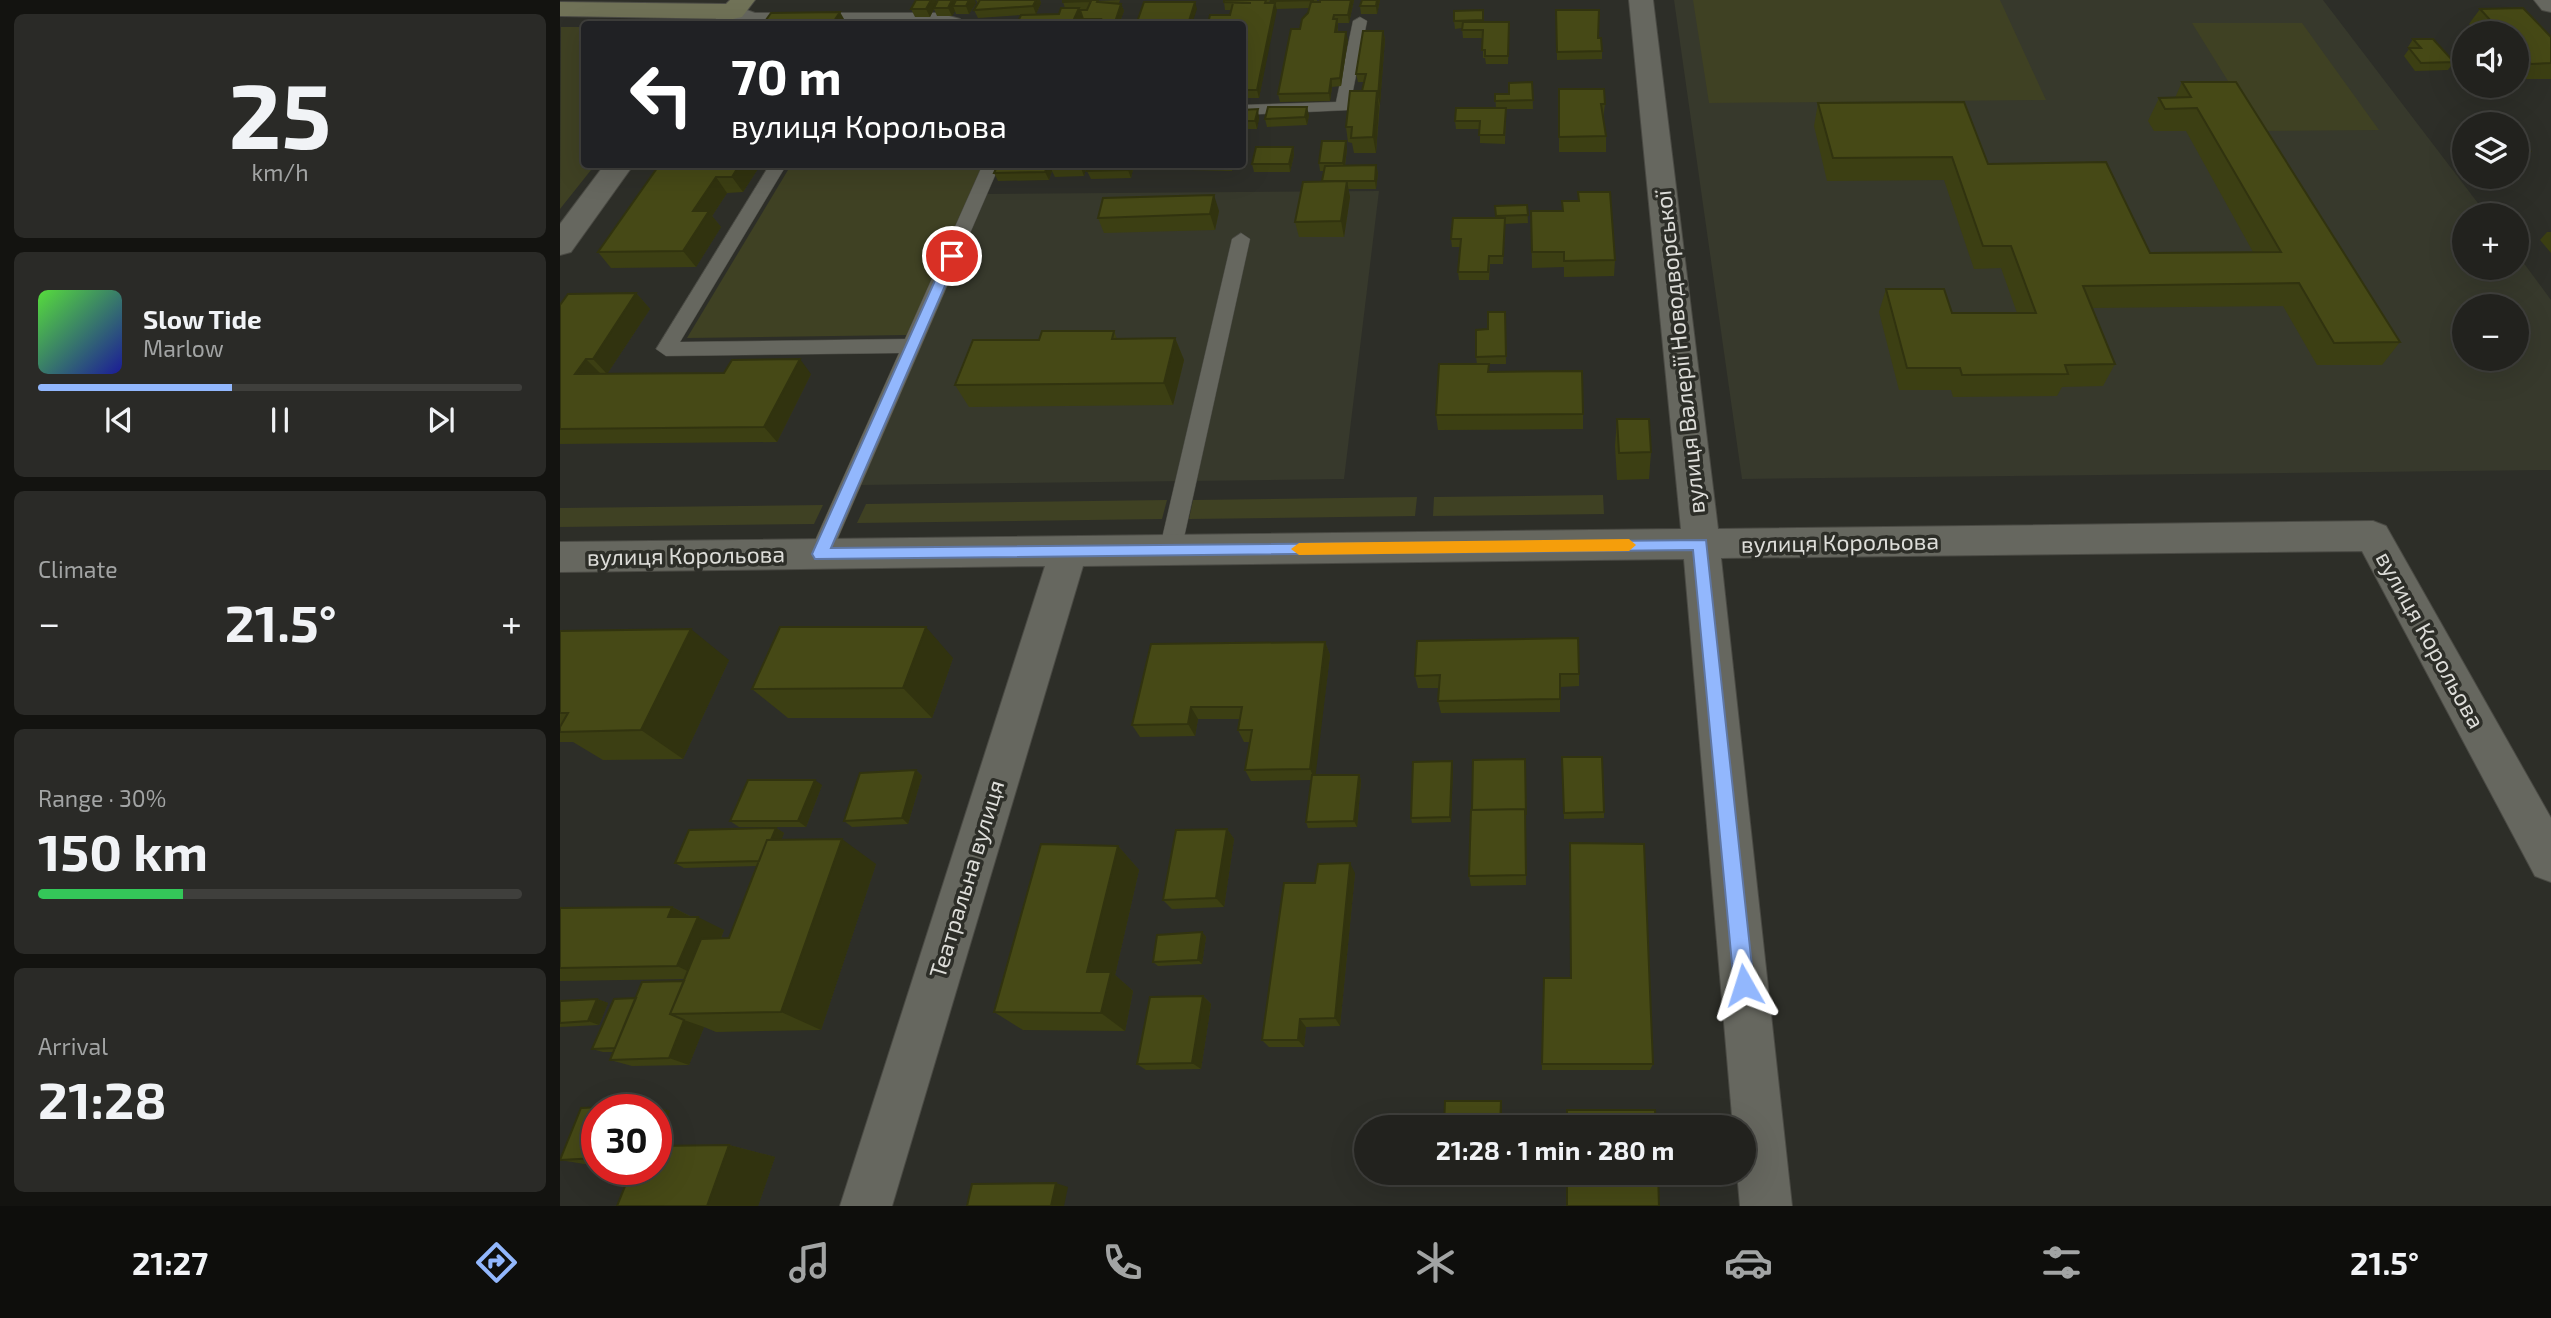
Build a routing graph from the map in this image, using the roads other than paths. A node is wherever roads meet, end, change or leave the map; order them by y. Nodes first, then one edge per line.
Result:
1 (1641, 0) edge
2 (2546, 0) edge
3 (2551, 5) edge
4 (560, 9) edge
5 (734, 12) edge
6 (751, 21) edge
7 (902, 21) edge
8 (941, 21) edge
9 (1360, 21) dead end
10 (1246, 110) edge
11 (617, 168) edge
12 (777, 168) edge
13 (990, 168) edge
14 (1241, 239) dead end
15 (560, 245) edge
16 (912, 346) junction
17 (1700, 544) junction
18 (1170, 551) junction
19 (1068, 552) junction
20 (820, 554) junction
21 (560, 557) edge
22 (2551, 861) edge
23 (866, 1206) edge
24 (1766, 1206) edge

1 - 17 street, вулиця Валерії Новодворської
2 - 3 street
4 - 5 street
5 - 6 street
7 - 8 street
9 - 10 lane
11 - 15 street
12 - 16 lane
13 - 16 lane
14 - 18 lane
16 - 20 lane
17 - 18 street, вулиця Корольова
17 - 22 street, вулиця Корольова
17 - 24 street, вулиця Валерії Новодворської
18 - 19 street, вулиця Корольова
19 - 20 street, вулиця Корольова
19 - 23 street, Театральна вулиця
20 - 21 street, вулиця Корольова

